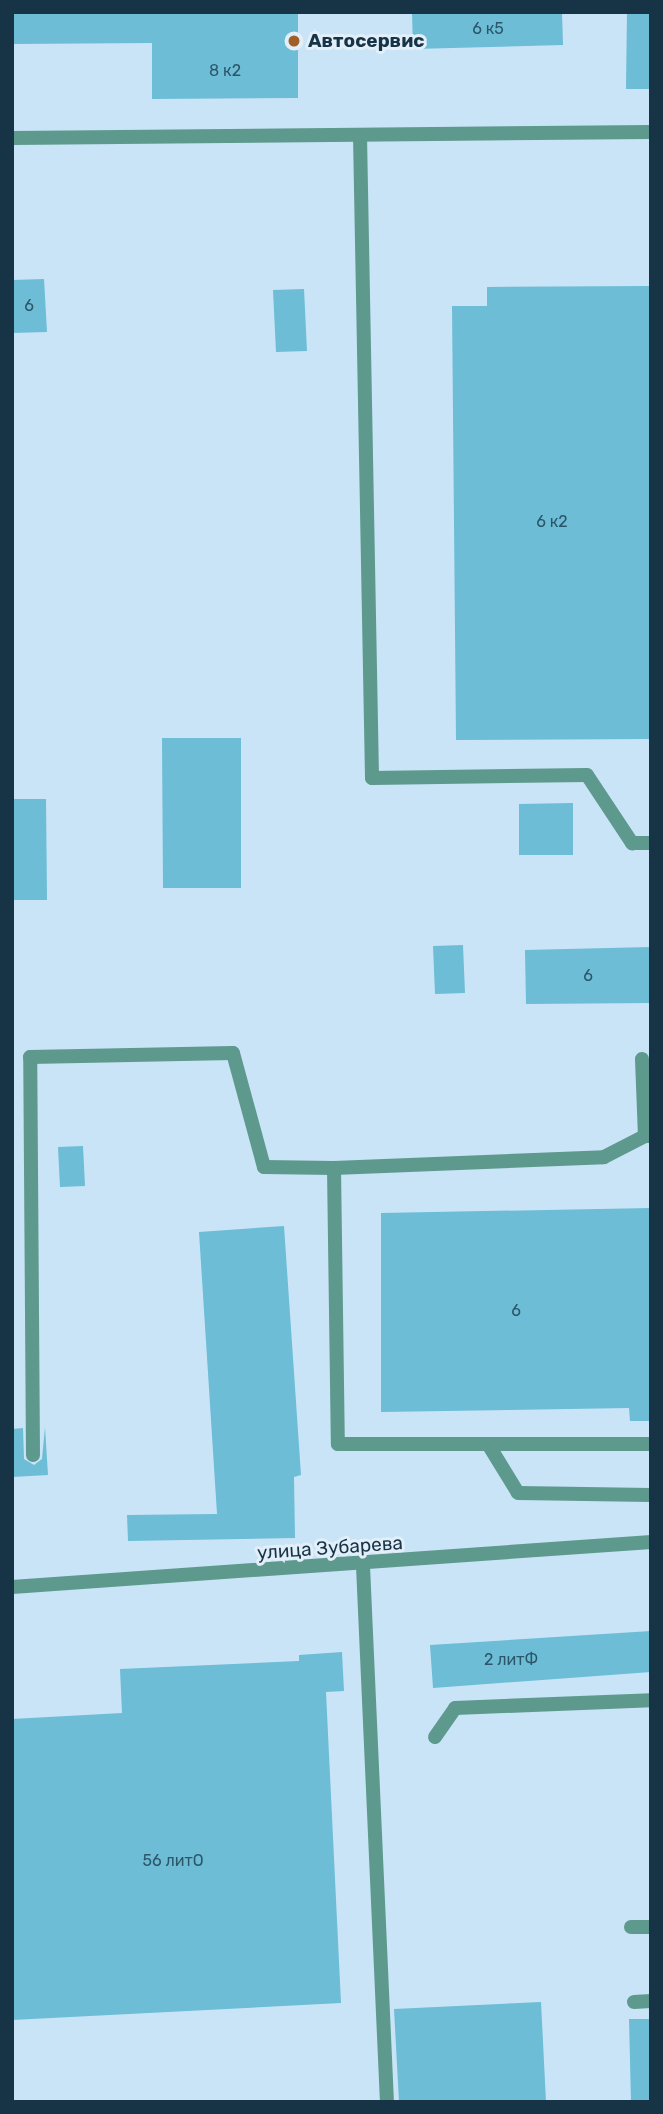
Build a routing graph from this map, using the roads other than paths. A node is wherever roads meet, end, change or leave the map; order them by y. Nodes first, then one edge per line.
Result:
1 (651, 132) edge
2 (360, 135) junction
3 (12, 138) edge
4 (651, 843) edge
5 (642, 1059) dead end
6 (648, 1136) edge
7 (334, 1168) junction
8 (488, 1444) junction
9 (651, 1444) edge
10 (33, 1455) dead end
11 (651, 1494) edge
12 (651, 1542) edge
13 (363, 1566) junction
14 (12, 1587) edge
15 (651, 1700) edge
16 (435, 1737) dead end
17 (631, 1927) dead end
18 (651, 1927) edge
19 (651, 2001) edge
20 (634, 2002) dead end
21 (387, 2102) edge

1 - 2 street
2 - 3 street
2 - 4 street
5 - 6 street
6 - 7 street
7 - 8 street
7 - 10 street
8 - 9 street
8 - 11 street
12 - 13 street, улица Зубарева
13 - 14 street, улица Зубарева
13 - 21 street
15 - 16 street
17 - 18 street
19 - 20 street

